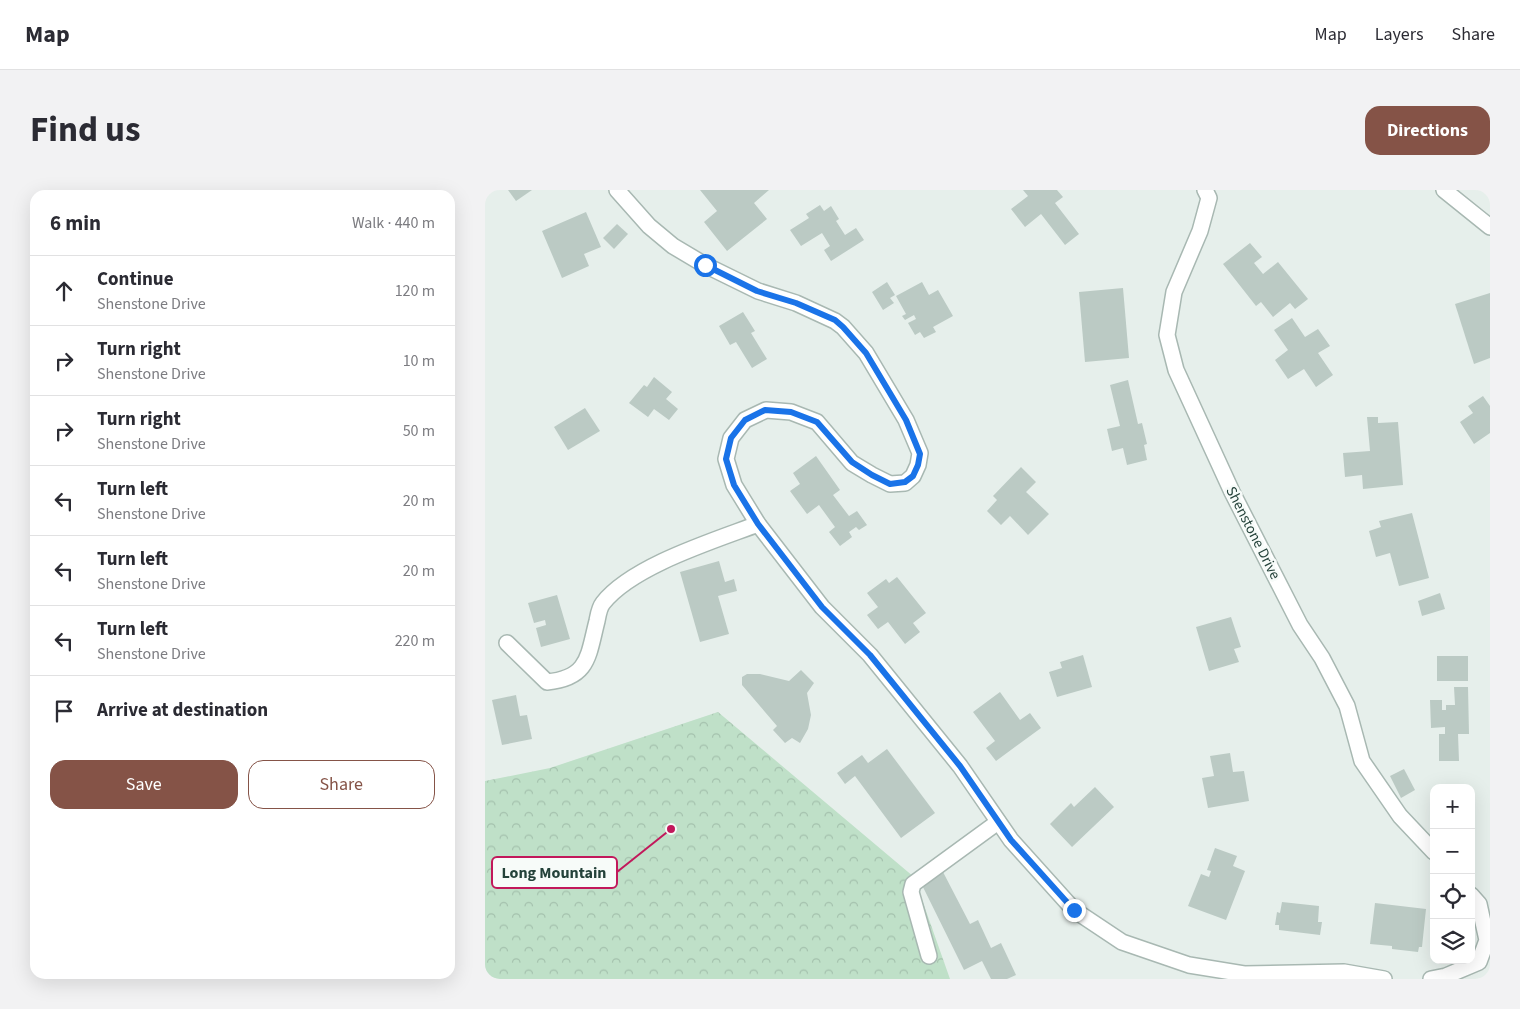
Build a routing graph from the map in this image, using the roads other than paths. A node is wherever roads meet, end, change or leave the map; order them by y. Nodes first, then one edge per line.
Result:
1 (617, 190) edge
2 (1205, 190) edge
3 (1444, 190) edge
4 (1461, 196) edge
5 (1490, 227) edge
6 (758, 524) junction
7 (507, 643) dead end
8 (998, 822) junction
9 (1430, 848) edge
10 (1475, 900) edge
11 (929, 956) dead end
12 (1385, 979) edge
13 (1431, 979) edge

1 - 6 street
2 - 9 street, Shenstone Drive
3 - 4 street
4 - 5 street
6 - 7 street
6 - 8 street
8 - 11 street
8 - 12 street
10 - 13 street

